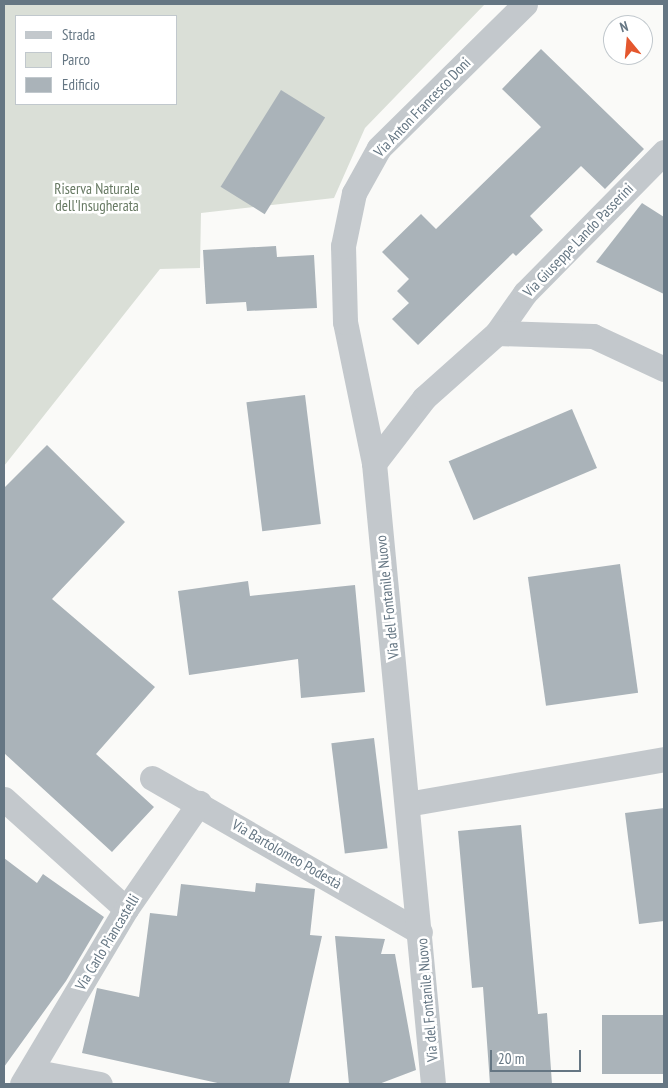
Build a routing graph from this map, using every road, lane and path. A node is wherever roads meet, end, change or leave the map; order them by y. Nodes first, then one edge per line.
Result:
1 (525, 4) edge
2 (664, 152) edge
3 (497, 333) junction
4 (664, 369) edge
5 (374, 463) junction
6 (664, 759) edge
7 (152, 778) dead end
8 (4, 799) edge
9 (199, 803) junction
10 (407, 804) junction
11 (126, 909) junction
12 (420, 932) junction
13 (26, 1078) edge
14 (100, 1084) edge
15 (432, 1084) edge

1 - 5 street, Via Anton Francesco Doni
2 - 3 street, Via Giuseppe Lando Passerini
3 - 4 street
3 - 5 street
5 - 10 street, Via del Fontanile Nuovo
6 - 10 street
7 - 9 street, Via Bartolomeo Podestà
8 - 11 street
9 - 11 street, Via Carlo Piancastelli
9 - 12 street, Via Bartolomeo Podestà
10 - 12 street, Via del Fontanile Nuovo
11 - 13 street, Via Carlo Piancastelli
12 - 15 street, Via del Fontanile Nuovo
13 - 14 street

